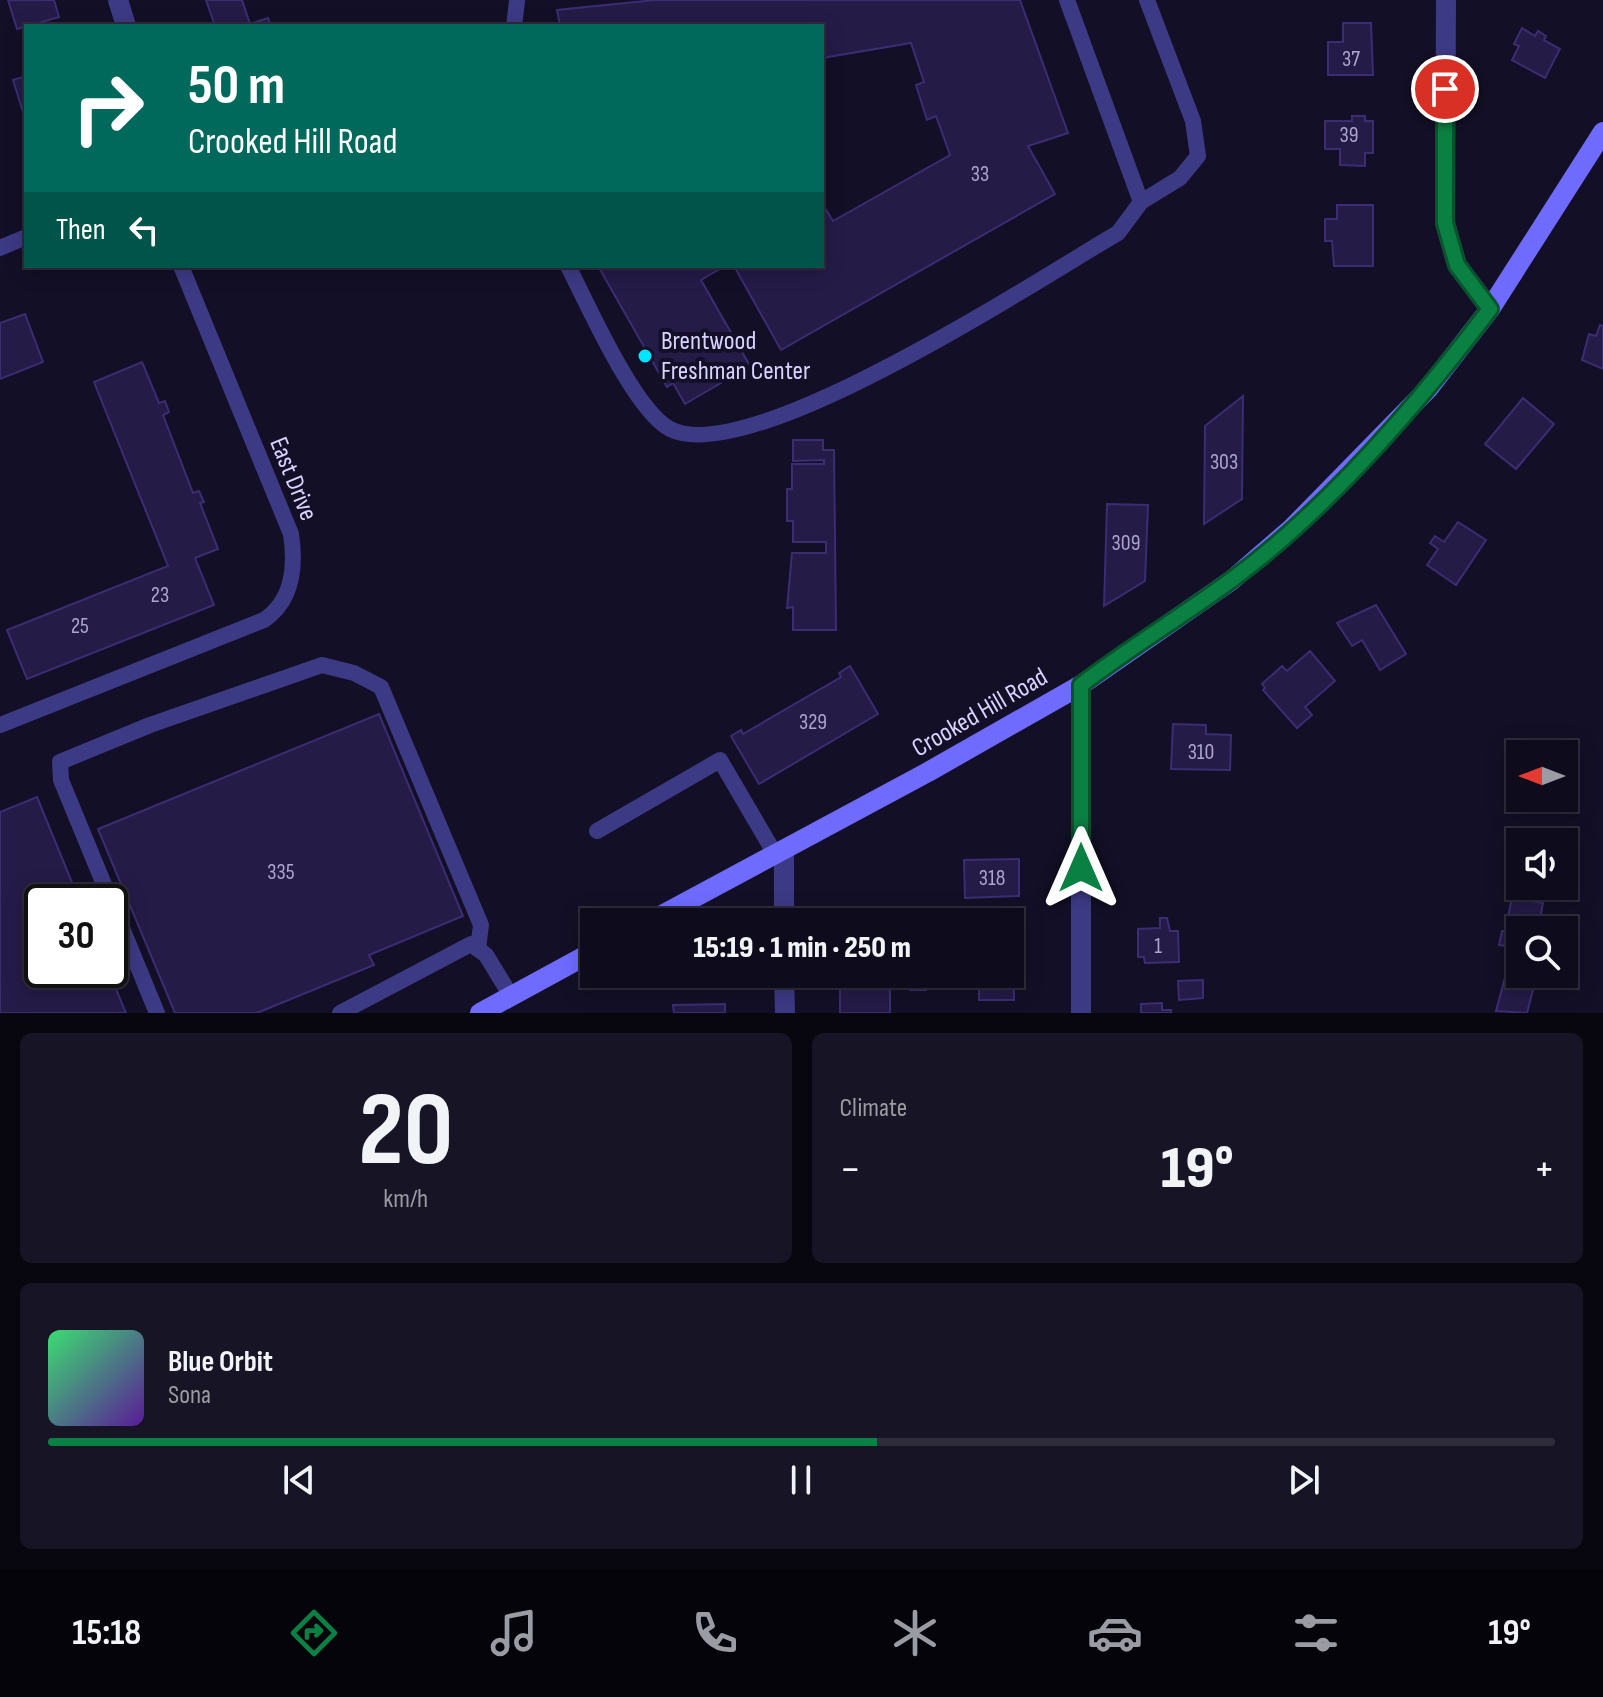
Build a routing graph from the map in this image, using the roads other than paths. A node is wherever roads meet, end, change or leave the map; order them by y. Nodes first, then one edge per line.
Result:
1 (118, 0) edge
2 (517, 0) edge
3 (1067, 0) edge
4 (1147, 0) edge
5 (1446, 0) edge
6 (125, 24) edge
7 (514, 24) edge
8 (1603, 132) edge
9 (1141, 202) junction
10 (24, 238) edge
11 (0, 248) edge
12 (182, 268) edge
13 (569, 268) edge
14 (1490, 309) junction
15 (1081, 685) junction
16 (0, 725) edge
17 (597, 831) dead end
18 (780, 852) junction
19 (675, 908) edge
20 (783, 908) edge
21 (478, 949) junction
22 (580, 959) edge
23 (784, 988) edge
24 (511, 996) junction
25 (157, 1013) edge
26 (340, 1013) edge
27 (480, 1013) edge
28 (785, 1013) edge
29 (1081, 1013) edge

1 - 6 street
2 - 7 lane
3 - 9 lane
4 - 9 lane
5 - 14 street
8 - 14 main road, Crooked Hill Road
9 - 13 lane
10 - 11 lane
12 - 16 lane, East Drive
14 - 15 main road, Crooked Hill Road
15 - 18 main road, Crooked Hill Road
15 - 29 street
17 - 18 lane
18 - 19 main road, Crooked Hill Road
18 - 20 street
21 - 24 lane
21 - 25 lane
21 - 26 lane
22 - 24 main road
23 - 28 street
24 - 27 main road

